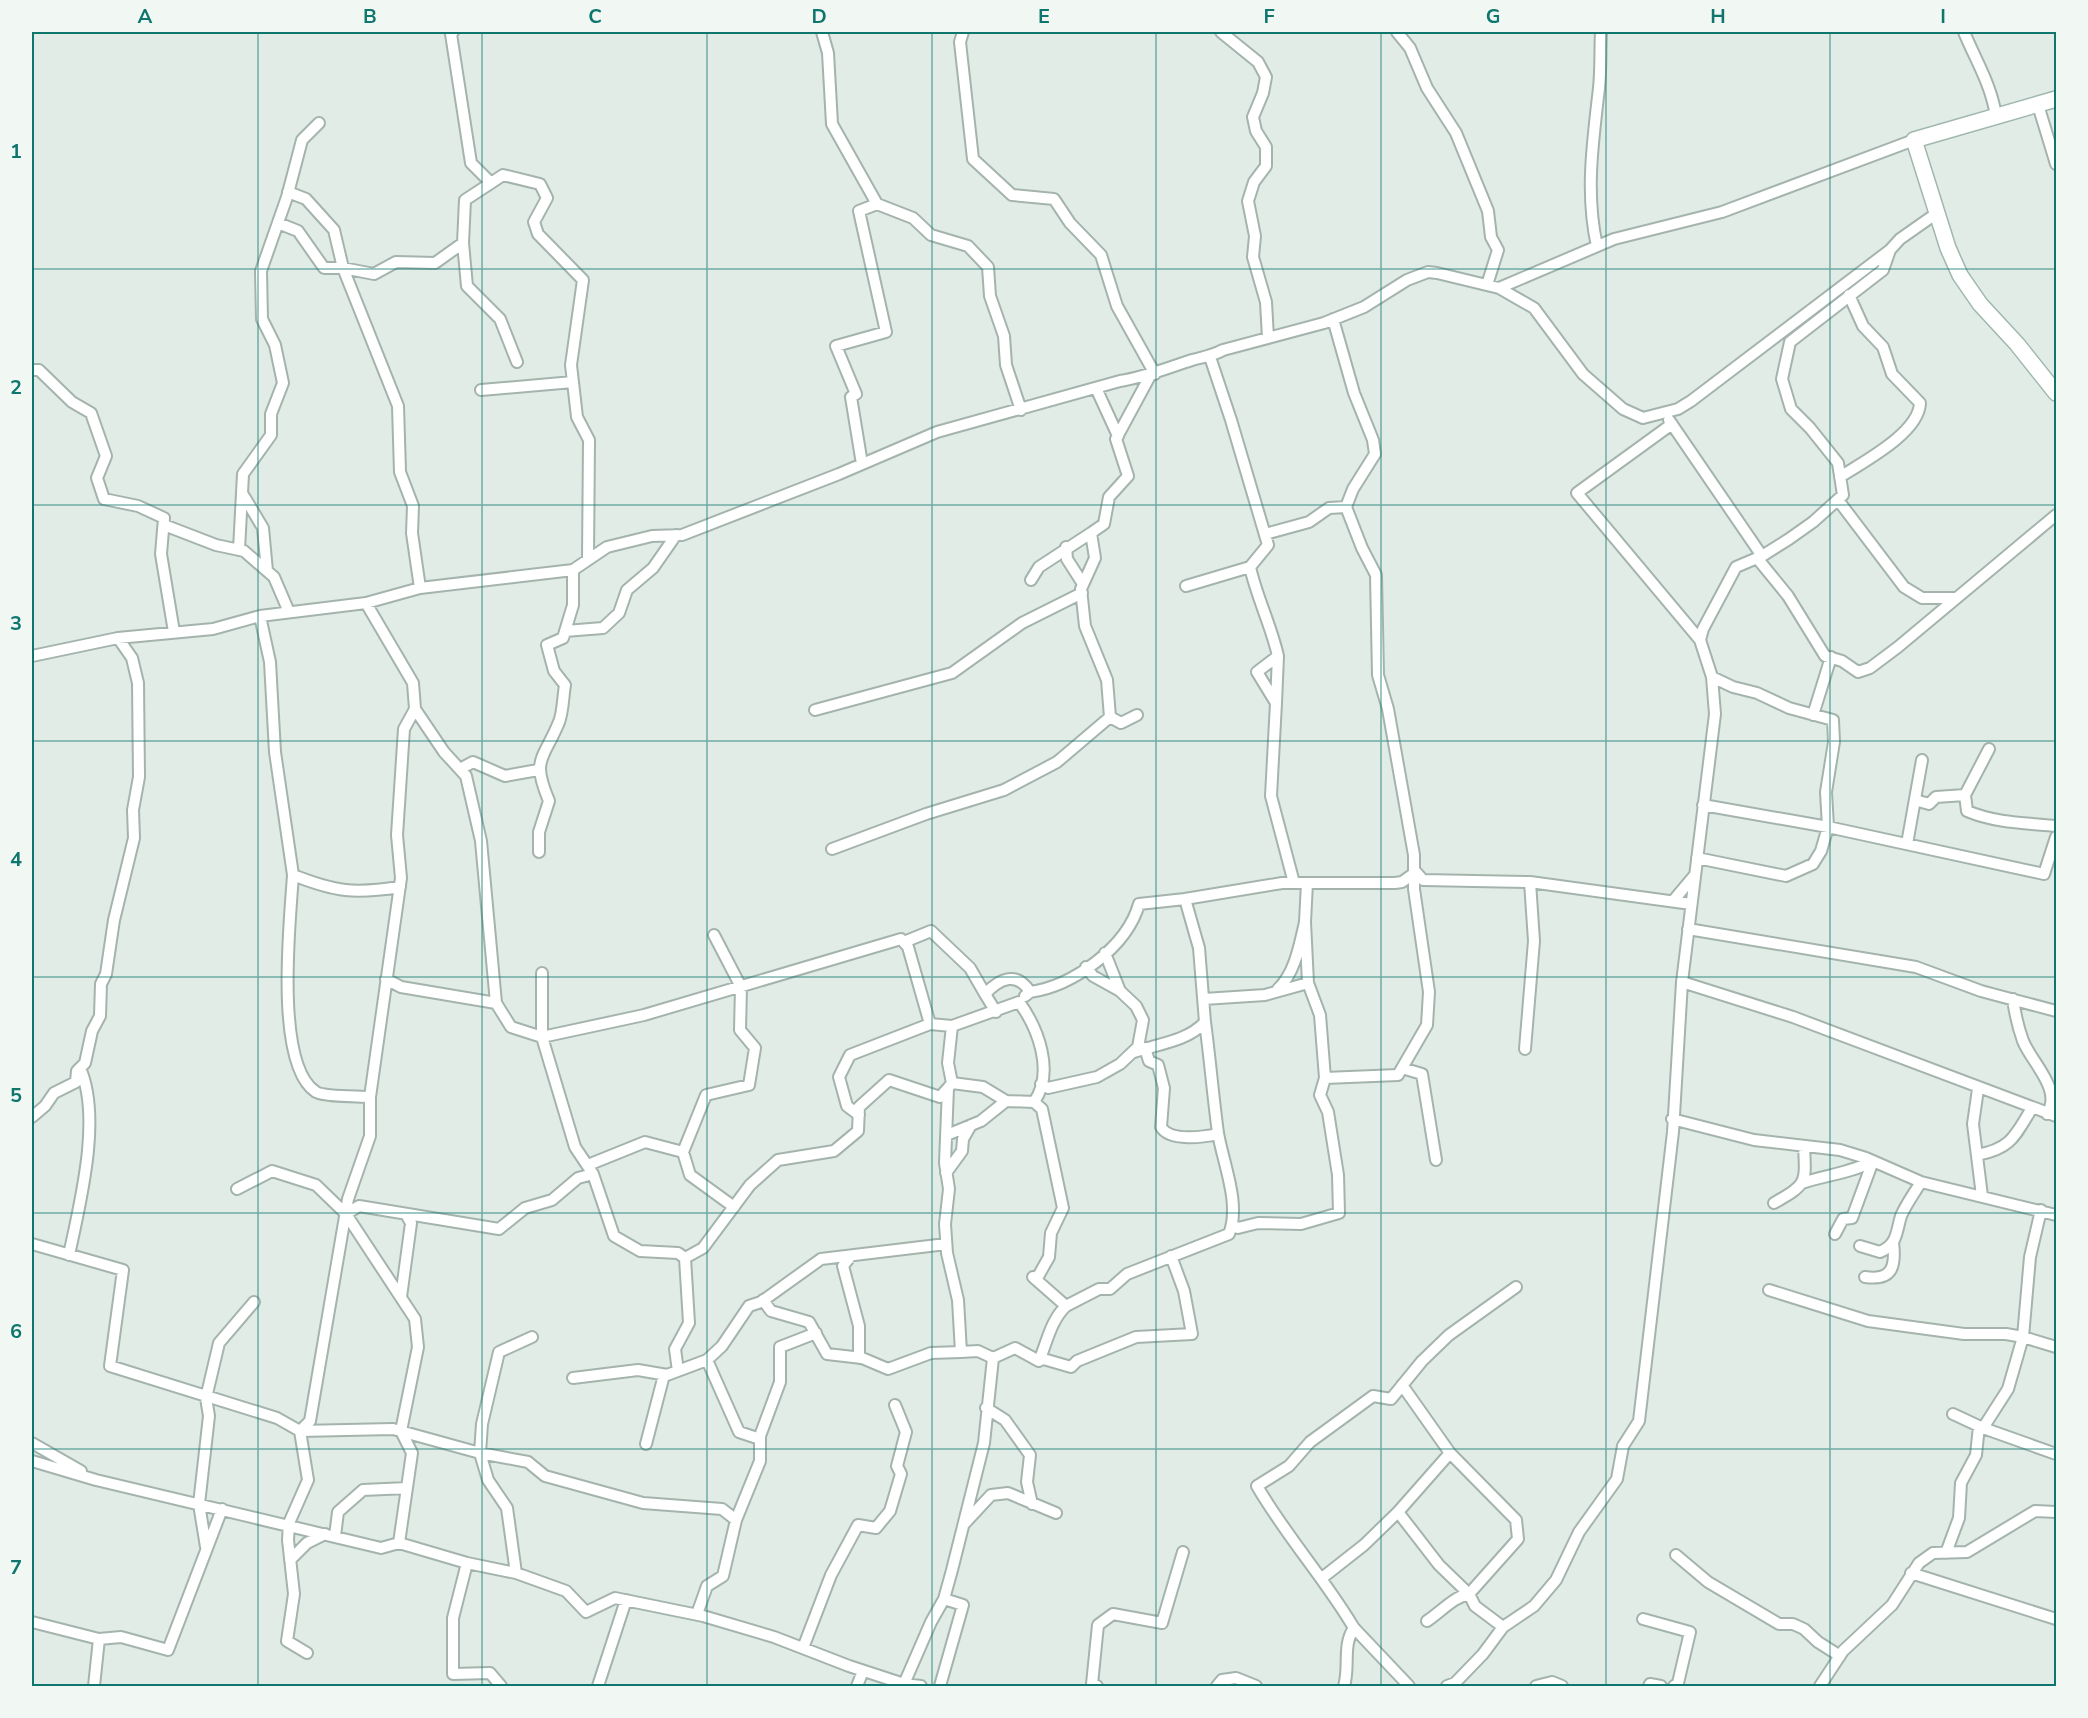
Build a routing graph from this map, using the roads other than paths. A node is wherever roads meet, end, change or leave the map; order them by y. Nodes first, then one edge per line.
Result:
1 (453, 32) edge
2 (822, 32) edge
3 (963, 32) edge
4 (1221, 32) edge
5 (1396, 32) edge
6 (1601, 32) edge
7 (1964, 32) edge
8 (2056, 99) edge
9 (2037, 105) junction
10 (1996, 116) junction
11 (319, 123) dead end
12 (1914, 140) junction
13 (2056, 164) edge
14 (491, 183) junction
15 (288, 192) junction
16 (877, 204) junction
17 (1937, 213) junction
18 (278, 223) junction
19 (463, 243) junction
20 (1597, 246) junction
21 (1890, 250) junction
22 (343, 268) junction
23 (1487, 285) junction
24 (1499, 288) junction
25 (1849, 295) junction
26 (1333, 319) junction
27 (1269, 338) junction
28 (1210, 357) junction
29 (518, 362) dead end
30 (32, 370) edge
31 (1153, 375) junction
32 (573, 382) junction
33 (1096, 388) junction
34 (480, 390) dead end
35 (2056, 393) edge
36 (1021, 410) junction
37 (1665, 414) junction
38 (1672, 424) junction
39 (1118, 436) junction
40 (862, 464) junction
41 (1840, 477) junction
42 (242, 493) junction
43 (1838, 500) junction
44 (1346, 507) junction
45 (2056, 515) edge
46 (164, 525) junction
47 (1091, 533) junction
48 (1265, 534) junction
49 (676, 535) junction
50 (1066, 547) junction
51 (239, 550) junction
52 (1760, 557) junction
53 (588, 559) junction
54 (1250, 567) junction
55 (573, 570) junction
56 (267, 571) junction
57 (1031, 580) dead end
58 (1186, 586) dead end
59 (420, 588) junction
60 (1083, 589) junction
61 (1956, 598) junction
62 (366, 603) junction
63 (289, 612) junction
64 (260, 616) junction
65 (565, 631) junction
66 (174, 632) junction
67 (118, 638) junction
68 (1700, 640) junction
69 (32, 656) edge
70 (1278, 656) junction
71 (1831, 657) junction
72 (1712, 677) junction
73 (1276, 703) junction
74 (415, 709) junction
75 (815, 710) dead end
76 (1137, 715) dead end
77 (1813, 715) junction
78 (1110, 717) junction
79 (1989, 749) dead end
80 (1922, 759) dead end
81 (460, 769) junction
82 (538, 770) junction
83 (1965, 795) junction
84 (1915, 800) junction
85 (1703, 805) junction
86 (2056, 826) edge
87 (1828, 827) junction
88 (2056, 837) edge
89 (1908, 844) junction
90 (832, 849) dead end
91 (539, 852) dead end
92 (1697, 858) junction
93 (1416, 872) junction
94 (293, 875) junction
95 (1695, 875) junction
96 (1530, 882) junction
97 (1294, 883) junction
98 (1308, 883) junction
99 (400, 887) junction
100 (1185, 899) junction
101 (1673, 901) junction
102 (1691, 904) junction
103 (1305, 922) junction
104 (1688, 929) junction
105 (714, 934) dead end
106 (904, 942) junction
107 (1105, 953) junction
108 (1086, 967) junction
109 (542, 973) dead end
110 (386, 979) junction
111 (1682, 982) junction
112 (1308, 983) junction
113 (741, 987) junction
114 (1120, 991) junction
115 (1275, 991) junction
116 (1030, 992) junction
117 (985, 994) junction
118 (1204, 999) junction
119 (2013, 999) junction
120 (1019, 1002) junction
121 (496, 1003) junction
122 (2056, 1011) edge
123 (996, 1012) junction
124 (1205, 1022) junction
125 (930, 1024) junction
126 (952, 1026) junction
127 (542, 1037) junction
128 (1145, 1048) junction
129 (1525, 1048) dead end
130 (1134, 1052) junction
131 (80, 1068) junction
132 (1402, 1068) junction
133 (1324, 1078) junction
134 (1041, 1084) junction
135 (950, 1085) junction
136 (1978, 1089) junction
137 (370, 1097) junction
138 (1006, 1101) junction
139 (1034, 1102) junction
140 (2032, 1108) junction
141 (859, 1115) junction
142 (2052, 1115) edge
143 (32, 1117) edge
144 (1672, 1119) junction
145 (971, 1125) junction
146 (1218, 1134) junction
147 (947, 1135) junction
148 (1804, 1146) junction
149 (683, 1152) junction
150 (1977, 1155) junction
151 (1437, 1160) dead end
152 (1873, 1161) junction
153 (590, 1170) junction
154 (946, 1173) junction
155 (1922, 1182) junction
156 (1802, 1183) junction
157 (237, 1189) dead end
158 (1982, 1196) junction
159 (1774, 1203) dead end
160 (734, 1207) junction
161 (2041, 1210) junction
162 (346, 1214) junction
163 (2056, 1215) edge
164 (407, 1216) junction
165 (1232, 1225) junction
166 (1835, 1234) dead end
167 (1893, 1242) junction
168 (32, 1244) edge
169 (946, 1244) junction
170 (1860, 1246) dead end
171 (69, 1256) junction
172 (1171, 1256) junction
173 (850, 1257) junction
174 (685, 1258) junction
175 (1865, 1277) dead end
176 (1516, 1287) dead end
177 (1769, 1290) dead end
178 (401, 1298) junction
179 (763, 1300) junction
180 (254, 1302) dead end
181 (1066, 1306) junction
182 (816, 1333) junction
183 (532, 1337) dead end
184 (2023, 1337) junction
185 (2056, 1347) edge
186 (961, 1352) junction
187 (859, 1358) junction
188 (993, 1358) junction
189 (1040, 1358) junction
190 (706, 1360) junction
191 (678, 1371) junction
192 (664, 1375) junction
193 (573, 1378) dead end
194 (1402, 1385) junction
195 (206, 1398) junction
196 (895, 1405) dead end
197 (986, 1408) junction
198 (1953, 1414) dead end
199 (1981, 1427) junction
200 (300, 1431) junction
201 (401, 1431) junction
202 (760, 1439) junction
203 (32, 1443) edge
204 (646, 1444) dead end
205 (480, 1453) junction
206 (1450, 1453) junction
207 (2056, 1454) edge
208 (32, 1461) edge
209 (96, 1480) junction
210 (407, 1488) junction
211 (1032, 1503) junction
212 (199, 1504) junction
213 (222, 1509) junction
214 (1398, 1512) junction
215 (2056, 1512) edge
216 (1056, 1514) dead end
217 (736, 1520) junction
218 (964, 1523) junction
219 (289, 1526) junction
220 (330, 1535) junction
221 (399, 1543) junction
222 (206, 1548) junction
223 (1183, 1552) dead end
224 (1946, 1553) junction
225 (1676, 1555) dead end
226 (290, 1560) junction
227 (467, 1563) junction
228 (516, 1573) junction
229 (1911, 1573) junction
230 (1322, 1578) junction
231 (1469, 1594) junction
232 (944, 1599) junction
233 (626, 1600) junction
234 (697, 1614) junction
235 (1643, 1619) dead end
236 (2056, 1619) edge
237 (1426, 1621) dead end
238 (32, 1622) edge
239 (1503, 1627) junction
240 (1354, 1629) junction
241 (99, 1639) junction
242 (803, 1648) junction
243 (307, 1653) dead end
244 (1840, 1656) junction
245 (863, 1671) junction
246 (904, 1684) junction
247 (1453, 1685) edge
248 (94, 1686) edge
249 (501, 1686) edge
250 (598, 1686) edge
251 (857, 1686) edge
252 (921, 1686) edge
253 (940, 1686) edge
254 (1097, 1686) edge
255 (1217, 1686) edge
256 (1256, 1686) edge
257 (1344, 1686) edge
258 (1409, 1686) edge
259 (1536, 1686) edge
260 (1562, 1686) edge
261 (1649, 1686) edge
262 (1660, 1686) edge
263 (1674, 1686) edge
264 (1820, 1686) edge

1 - 14 street
2 - 16 street
3 - 31 street
4 - 27 street
5 - 23 street
6 - 20 street
7 - 10 street
8 - 9 street
9 - 10 street
9 - 13 street
10 - 12 street
11 - 15 street
12 - 17 street
12 - 20 street
14 - 19 street
14 - 32 street
15 - 18 street
15 - 22 street
16 - 36 street
16 - 40 street
17 - 21 street
17 - 35 street
18 - 22 street
18 - 42 street
19 - 22 street
19 - 29 street
20 - 24 street
21 - 25 street
21 - 37 street
22 - 59 street
23 - 24 street
23 - 26 street
24 - 37 street
25 - 41 street
25 - 41 street
26 - 27 street
26 - 44 street
27 - 28 street
28 - 31 street
28 - 48 street
30 - 46 street
31 - 33 street
31 - 39 street
32 - 34 street
32 - 53 street
33 - 36 street
33 - 39 street
36 - 40 street
37 - 38 street
38 - 52 street
38 - 68 street
39 - 47 street
40 - 49 street
41 - 43 street
42 - 51 street
42 - 56 street
43 - 52 street
43 - 61 street
44 - 48 street
44 - 93 street
45 - 61 street
46 - 51 street
46 - 66 street
47 - 50 street
47 - 60 street
48 - 54 street
49 - 53 street
49 - 65 street
50 - 57 street
50 - 60 street
51 - 56 street
52 - 68 street
52 - 71 street
53 - 55 street
54 - 58 street
54 - 70 street
55 - 59 street
55 - 65 street
56 - 63 street
59 - 62 street
60 - 75 street
60 - 78 street
61 - 71 street
62 - 63 street
62 - 74 street
63 - 64 street
64 - 66 street
64 - 94 street
65 - 82 street
66 - 67 street
67 - 69 street
67 - 131 street
68 - 72 street
70 - 73 street
70 - 73 street
71 - 77 street
72 - 77 street
72 - 85 street
73 - 97 street
74 - 81 street
74 - 99 street
76 - 78 street
77 - 87 street
78 - 90 street
79 - 83 street
80 - 84 street
81 - 82 street
81 - 121 street
82 - 91 street
83 - 84 street
83 - 86 street
84 - 89 street
85 - 87 street
85 - 92 street
87 - 89 street
87 - 92 street
88 - 89 street
92 - 95 street
93 - 96 street
93 - 98 street
93 - 132 street
94 - 99 street
94 - 137 street
95 - 101 street
95 - 102 street
96 - 101 street
96 - 129 street
97 - 98 street
97 - 100 street
98 - 103 street
99 - 110 street
100 - 107 street
100 - 118 street
101 - 102 street
102 - 104 street
103 - 112 street
103 - 115 street
104 - 111 street
104 - 119 street
105 - 113 street
106 - 113 street
106 - 117 street
106 - 125 street
107 - 108 street
107 - 114 street
108 - 114 street
108 - 116 street
109 - 127 street
110 - 121 street
110 - 137 street
111 - 136 street
111 - 144 street
112 - 115 street
112 - 133 street
113 - 127 street
113 - 149 street
114 - 130 street
115 - 118 street
116 - 117 street
116 - 120 street
117 - 123 street
118 - 124 street
119 - 122 street
119 - 142 street
120 - 123 street
120 - 134 street
121 - 127 street
123 - 126 street
124 - 128 street
124 - 146 street
125 - 126 street
125 - 141 street
126 - 135 street
127 - 153 street
128 - 130 street
128 - 146 street
130 - 134 street
131 - 143 street
131 - 171 street
132 - 133 street
132 - 151 street
133 - 165 street
134 - 139 street
135 - 138 street
135 - 141 street
135 - 147 street
136 - 140 street
136 - 150 street
137 - 162 street
138 - 139 street
138 - 145 street
139 - 181 street
140 - 142 street
140 - 150 street
141 - 160 street
144 - 148 street
144 - 239 street
145 - 147 street
145 - 154 street
146 - 165 street
147 - 154 street
148 - 152 street
148 - 156 street
149 - 153 street
149 - 160 street
150 - 158 street
152 - 155 street
152 - 156 street
152 - 166 street
153 - 164 street
153 - 174 street
154 - 169 street
155 - 158 street
155 - 167 street
156 - 159 street
157 - 162 street
158 - 161 street
160 - 174 street
161 - 163 street
161 - 184 street
162 - 164 street
162 - 178 street
162 - 200 street
164 - 178 street
165 - 172 street
167 - 170 street
167 - 175 street
168 - 171 street
169 - 173 street
169 - 186 street
171 - 195 street
172 - 181 street
172 - 189 street
173 - 179 street
173 - 187 street
174 - 191 street
176 - 194 street
177 - 184 street
178 - 201 street
179 - 182 street
179 - 190 street
180 - 195 street
181 - 189 street
182 - 187 street
182 - 202 street
183 - 205 street
184 - 185 street
184 - 199 street
186 - 187 street
186 - 188 street
188 - 189 street
188 - 197 street
190 - 191 street
190 - 202 street
191 - 192 street
192 - 193 street
192 - 204 street
194 - 206 street
194 - 230 street
195 - 200 street
195 - 212 street
196 - 242 street
197 - 211 street
197 - 218 street
198 - 199 street
199 - 207 street
199 - 224 street
200 - 201 street
200 - 219 street
201 - 205 street
201 - 210 street
202 - 217 street
203 - 209 street
205 - 217 street
205 - 228 street
206 - 214 street
206 - 231 street
208 - 209 street
209 - 212 street
210 - 220 street
210 - 221 street
211 - 216 street
211 - 218 street
212 - 213 street
212 - 222 street
213 - 219 street
213 - 222 street
214 - 230 street
214 - 231 street
215 - 224 street
217 - 234 street
218 - 232 street
219 - 220 street
219 - 226 street
220 - 221 street
220 - 226 street
221 - 227 street
222 - 241 street
223 - 254 street
224 - 229 street
225 - 244 street
226 - 243 street
227 - 228 street
227 - 249 street
228 - 233 street
229 - 236 street
229 - 244 street
230 - 240 street
231 - 237 street
231 - 239 street
232 - 246 street
232 - 253 street
233 - 234 street
233 - 250 street
234 - 242 street
235 - 263 street
238 - 241 street
239 - 247 street
240 - 257 street
240 - 258 street
241 - 248 street
242 - 245 street
244 - 264 street
245 - 246 street
245 - 251 street
246 - 252 street
255 - 256 street
259 - 260 street
261 - 262 street

